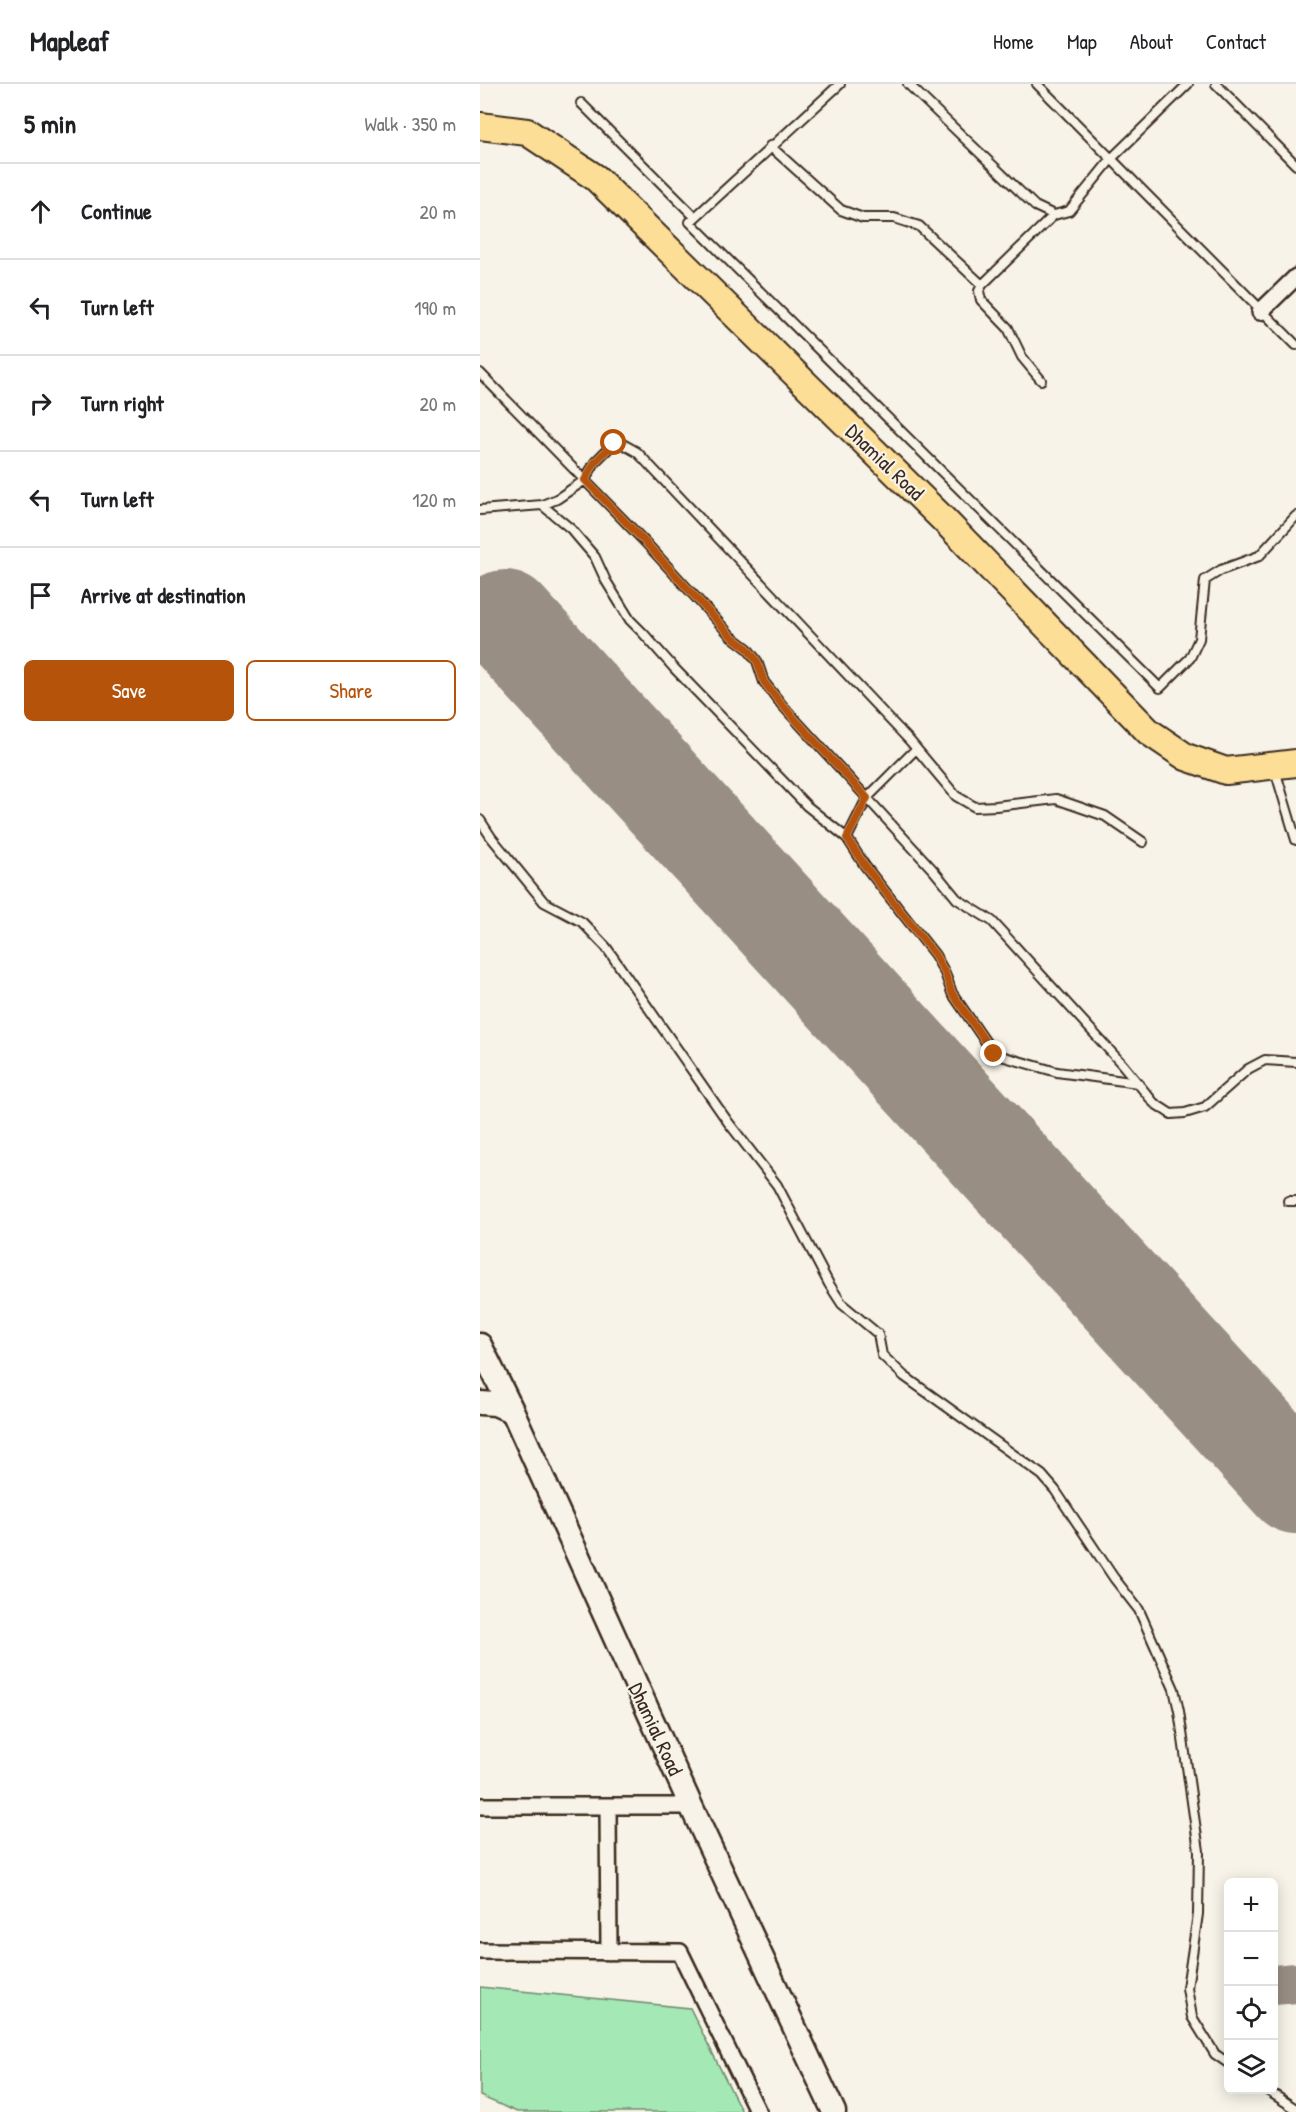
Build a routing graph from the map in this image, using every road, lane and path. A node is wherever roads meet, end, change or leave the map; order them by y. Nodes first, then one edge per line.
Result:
1 (840, 84) edge
2 (908, 84) edge
3 (1037, 84) edge
4 (1172, 84) edge
5 (1188, 84) edge
6 (1216, 84) edge
7 (1180, 92) junction
8 (581, 103) dead end
9 (480, 126) edge
10 (770, 146) junction
11 (1112, 159) junction
12 (1296, 165) edge
13 (1054, 215) junction
14 (695, 217) junction
15 (1296, 277) edge
16 (982, 285) junction
17 (1260, 312) junction
18 (1296, 345) edge
19 (480, 373) edge
20 (1041, 380) dead end
21 (585, 480) junction
22 (542, 505) junction
23 (480, 510) edge
24 (1296, 516) edge
25 (916, 749) junction
26 (1285, 764) edge
27 (867, 798) junction
28 (480, 820) edge
29 (847, 838) junction
30 (1296, 840) edge
31 (1143, 842) dead end
32 (1296, 1062) edge
33 (1138, 1083) junction
34 (480, 1345) edge
35 (480, 1403) edge
36 (513, 1412) junction
37 (480, 1806) edge
38 (609, 1806) junction
39 (691, 1806) junction
40 (480, 1951) edge
41 (609, 1952) junction
42 (1224, 2060) edge
43 (1274, 2094) edge
44 (1296, 2109) edge
45 (758, 2112) edge
46 (834, 2112) edge

1 - 10 lane
2 - 13 lane
3 - 11 lane
4 - 7 lane
5 - 7 lane
6 - 12 lane
7 - 11 lane
8 - 14 lane
9 - 26 main road, Dhamial Road
10 - 14 lane
10 - 16 lane
11 - 13 lane
11 - 17 lane
13 - 16 lane
14 - 24 lane
15 - 17 street
16 - 20 lane
17 - 18 lane
19 - 21 lane
21 - 22 lane
21 - 25 lane
21 - 27 lane
22 - 23 lane
22 - 29 lane
25 - 27 lane
25 - 31 lane
26 - 30 lane
27 - 29 lane
27 - 33 lane
28 - 42 lane
29 - 33 lane
32 - 33 lane
34 - 36 main road, Dhamial Road
35 - 36 main road
36 - 39 main road, Dhamial Road
37 - 38 street
38 - 39 street
38 - 41 street
39 - 46 main road, Dhamial Road
40 - 41 street
41 - 45 street
43 - 44 lane

